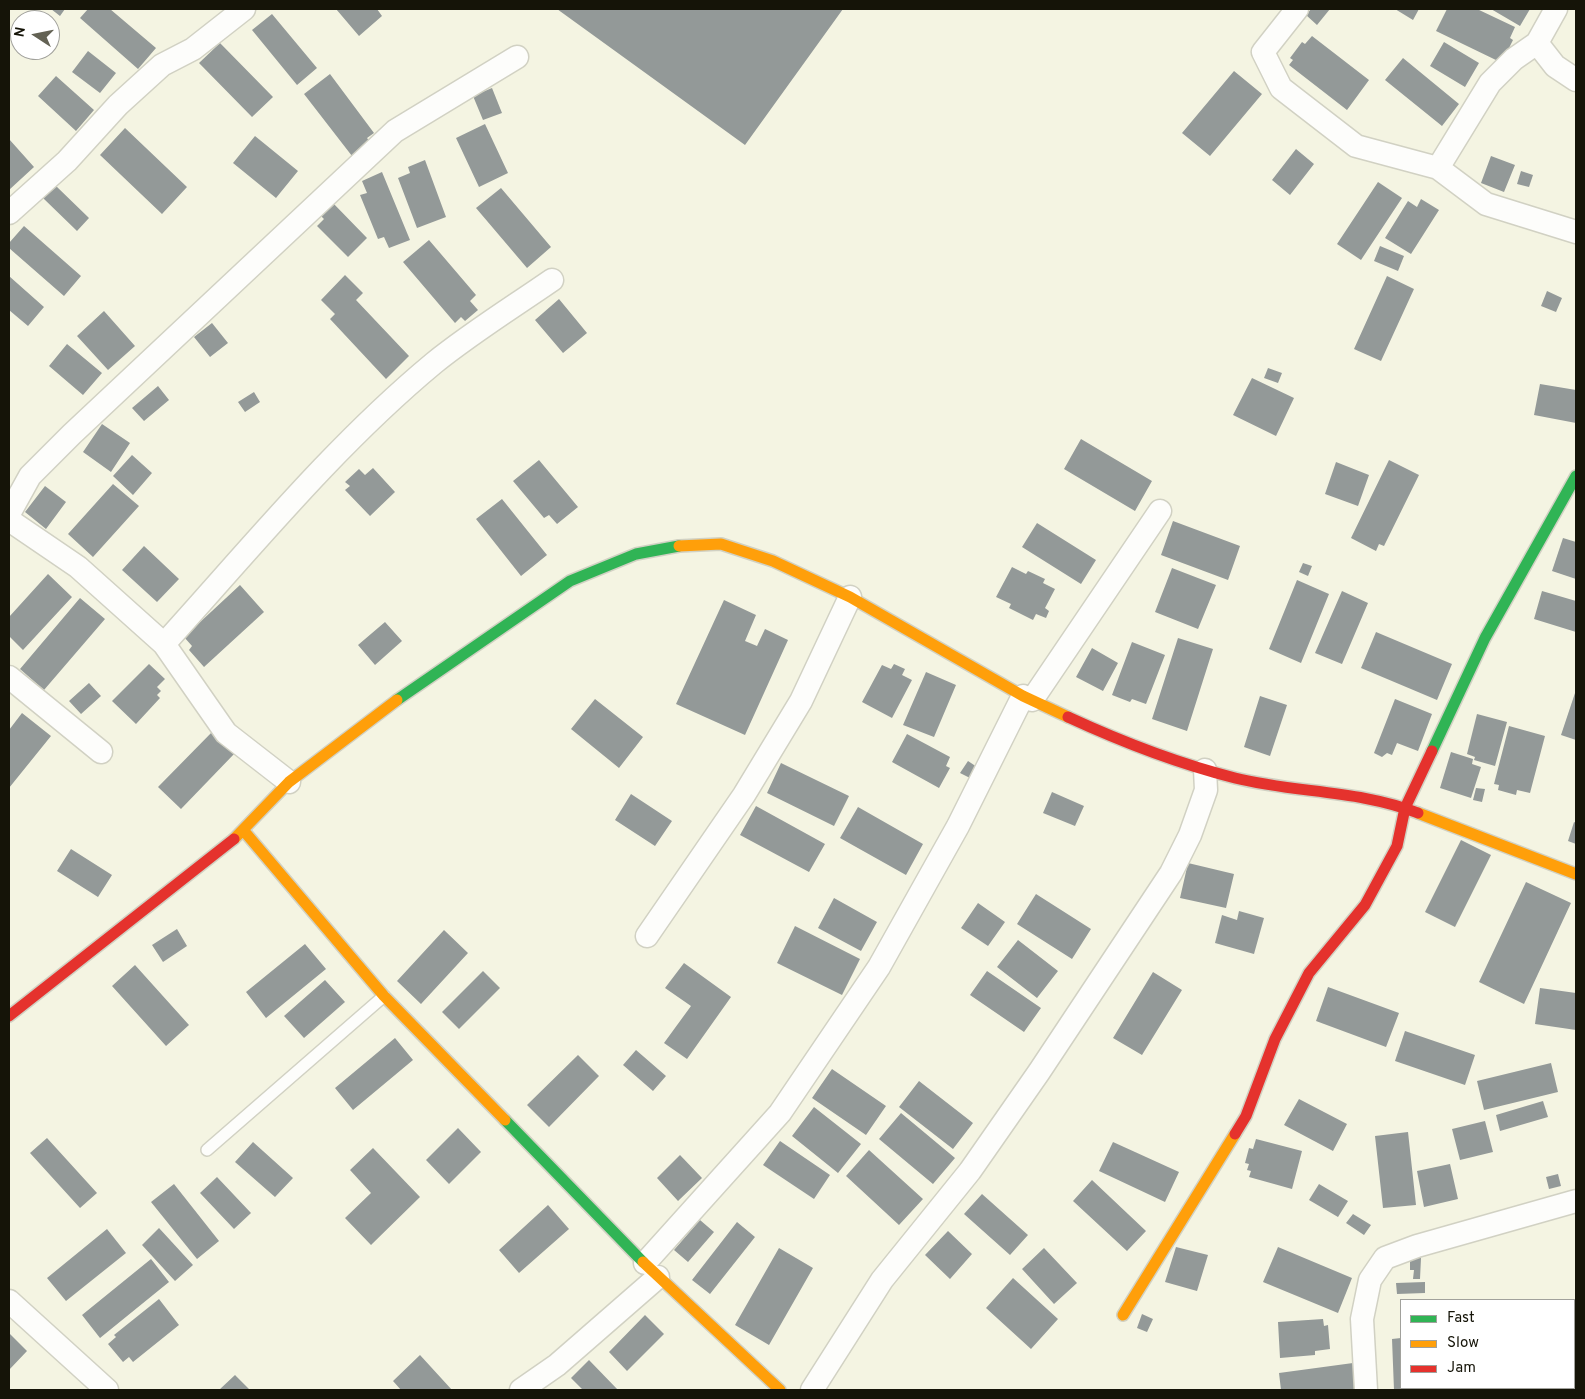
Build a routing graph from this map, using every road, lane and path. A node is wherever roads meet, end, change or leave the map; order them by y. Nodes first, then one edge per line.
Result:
1 (244, 9) edge
2 (1297, 9) edge
3 (1556, 9) edge
4 (1537, 43) junction
5 (517, 57) dead end
6 (1576, 80) edge
7 (1438, 168) junction
8 (9, 213) edge
9 (1576, 232) edge
10 (552, 280) dead end
11 (1576, 476) edge
12 (1160, 511) dead end
13 (9, 514) edge
14 (9, 520) edge
15 (850, 597) junction
16 (164, 644) junction
17 (9, 677) edge
18 (1028, 698) junction
19 (101, 752) dead end
20 (1206, 770) junction
21 (289, 782) junction
22 (1405, 808) junction
23 (244, 831) junction
24 (1576, 874) edge
25 (647, 936) dead end
26 (384, 996) junction
27 (9, 1016) edge
28 (207, 1150) dead end
29 (1576, 1201) edge
30 (652, 1270) junction
31 (9, 1301) edge
32 (1123, 1315) dead end
33 (107, 1390) edge
34 (521, 1390) edge
35 (780, 1390) edge
36 (812, 1390) edge
37 (1366, 1390) edge

1 - 8 street
2 - 7 street
3 - 4 street
4 - 6 street
4 - 7 street
5 - 13 street
7 - 9 street
10 - 16 street
11 - 22 street
12 - 18 street
14 - 16 street
15 - 18 street
15 - 21 street
15 - 25 street
16 - 21 street
17 - 19 street
18 - 20 street
18 - 30 street
20 - 22 street
20 - 36 street
21 - 23 street
22 - 24 street
22 - 32 street
23 - 26 street
23 - 27 street
26 - 28 lane
26 - 30 street
29 - 37 street
30 - 34 street
30 - 35 street
31 - 33 street

